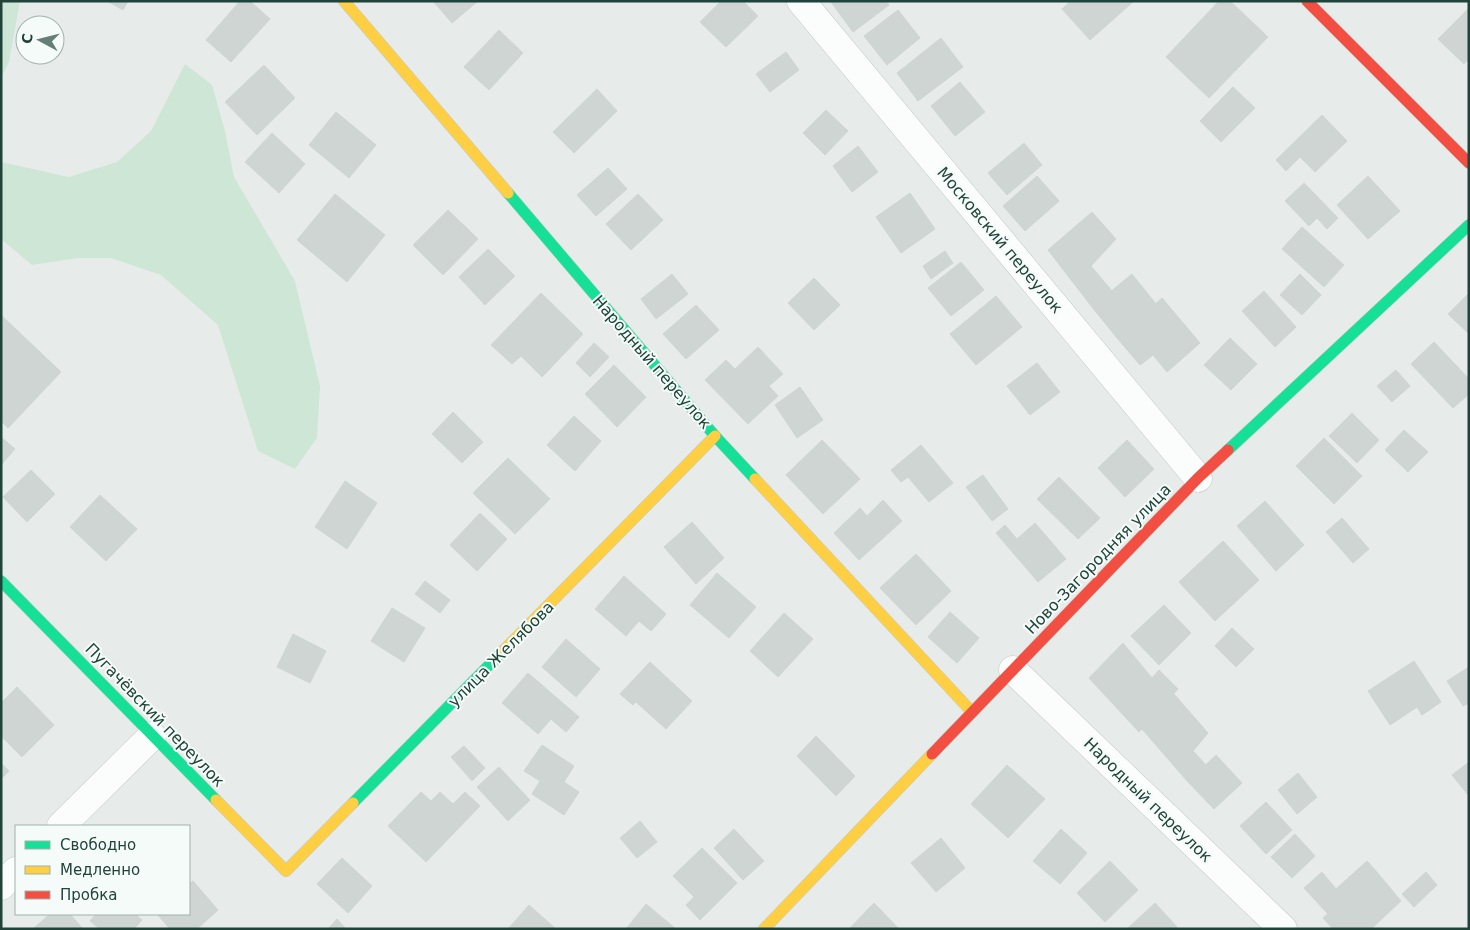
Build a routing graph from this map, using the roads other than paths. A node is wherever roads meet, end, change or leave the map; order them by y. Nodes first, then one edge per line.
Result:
1 (344, 1) edge
2 (801, 1) edge
3 (1307, 1) edge
4 (1469, 163) edge
5 (1469, 225) edge
6 (715, 436) junction
7 (1198, 478) junction
8 (1, 581) edge
9 (1013, 670) junction
10 (972, 712) junction
11 (152, 736) junction
12 (62, 825) edge
13 (286, 871) joint
14 (15, 872) edge
15 (1, 886) edge
16 (764, 929) edge
17 (1283, 929) edge

1 - 6 street, Народный переулок
2 - 7 street, Московский переулок
3 - 4 street
5 - 7 street, Ново-Загородняя улица
6 - 10 street, Народный переулок
6 - 13 street, улица Желябова
7 - 9 street, Ново-Загородняя улица
8 - 11 street, Пугачёвский переулок
9 - 10 street, Ново-Загородняя улица
9 - 17 street, Народный переулок
10 - 16 street, Ново-Загородняя улица
11 - 12 street
11 - 13 street, Пугачёвский переулок
14 - 15 street

